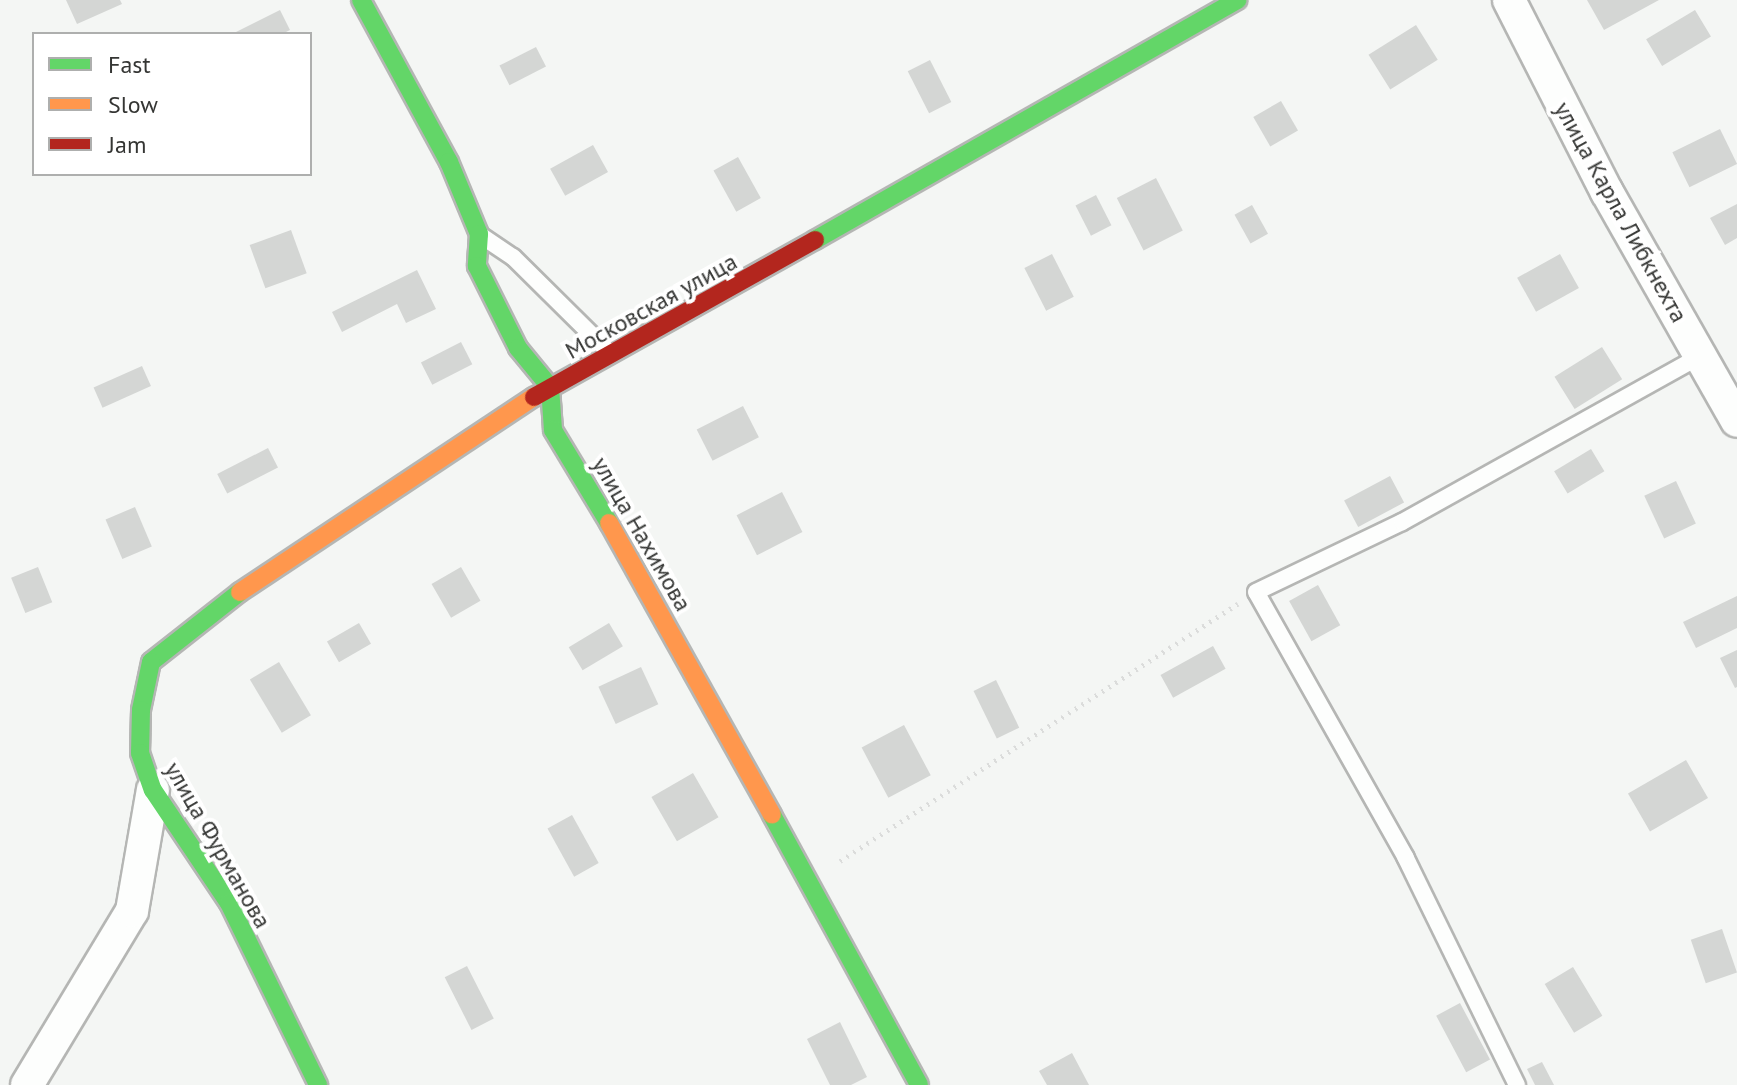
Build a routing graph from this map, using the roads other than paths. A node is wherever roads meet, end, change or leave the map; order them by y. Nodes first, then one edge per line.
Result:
1 (361, 0) edge
2 (1238, 0) edge
3 (1509, 0) edge
4 (479, 234) junction
5 (613, 356) junction
6 (1700, 356) junction
7 (550, 387) junction
8 (1737, 421) edge
9 (141, 710) joint
10 (153, 790) junction
11 (27, 1085) edge
12 (318, 1085) edge
13 (919, 1085) edge
14 (1517, 1085) edge

1 - 4 street
2 - 5 street, Московская улица
3 - 6 street, улица Карла Либкнехта
4 - 5 lane
4 - 7 street
5 - 7 street, Московская улица
6 - 8 street, улица Карла Либкнехта
6 - 14 lane
7 - 9 street, Московская улица
7 - 13 street, улица Нахимова
9 - 10 street, улица Фурманова
10 - 11 street
10 - 12 street, улица Фурманова

